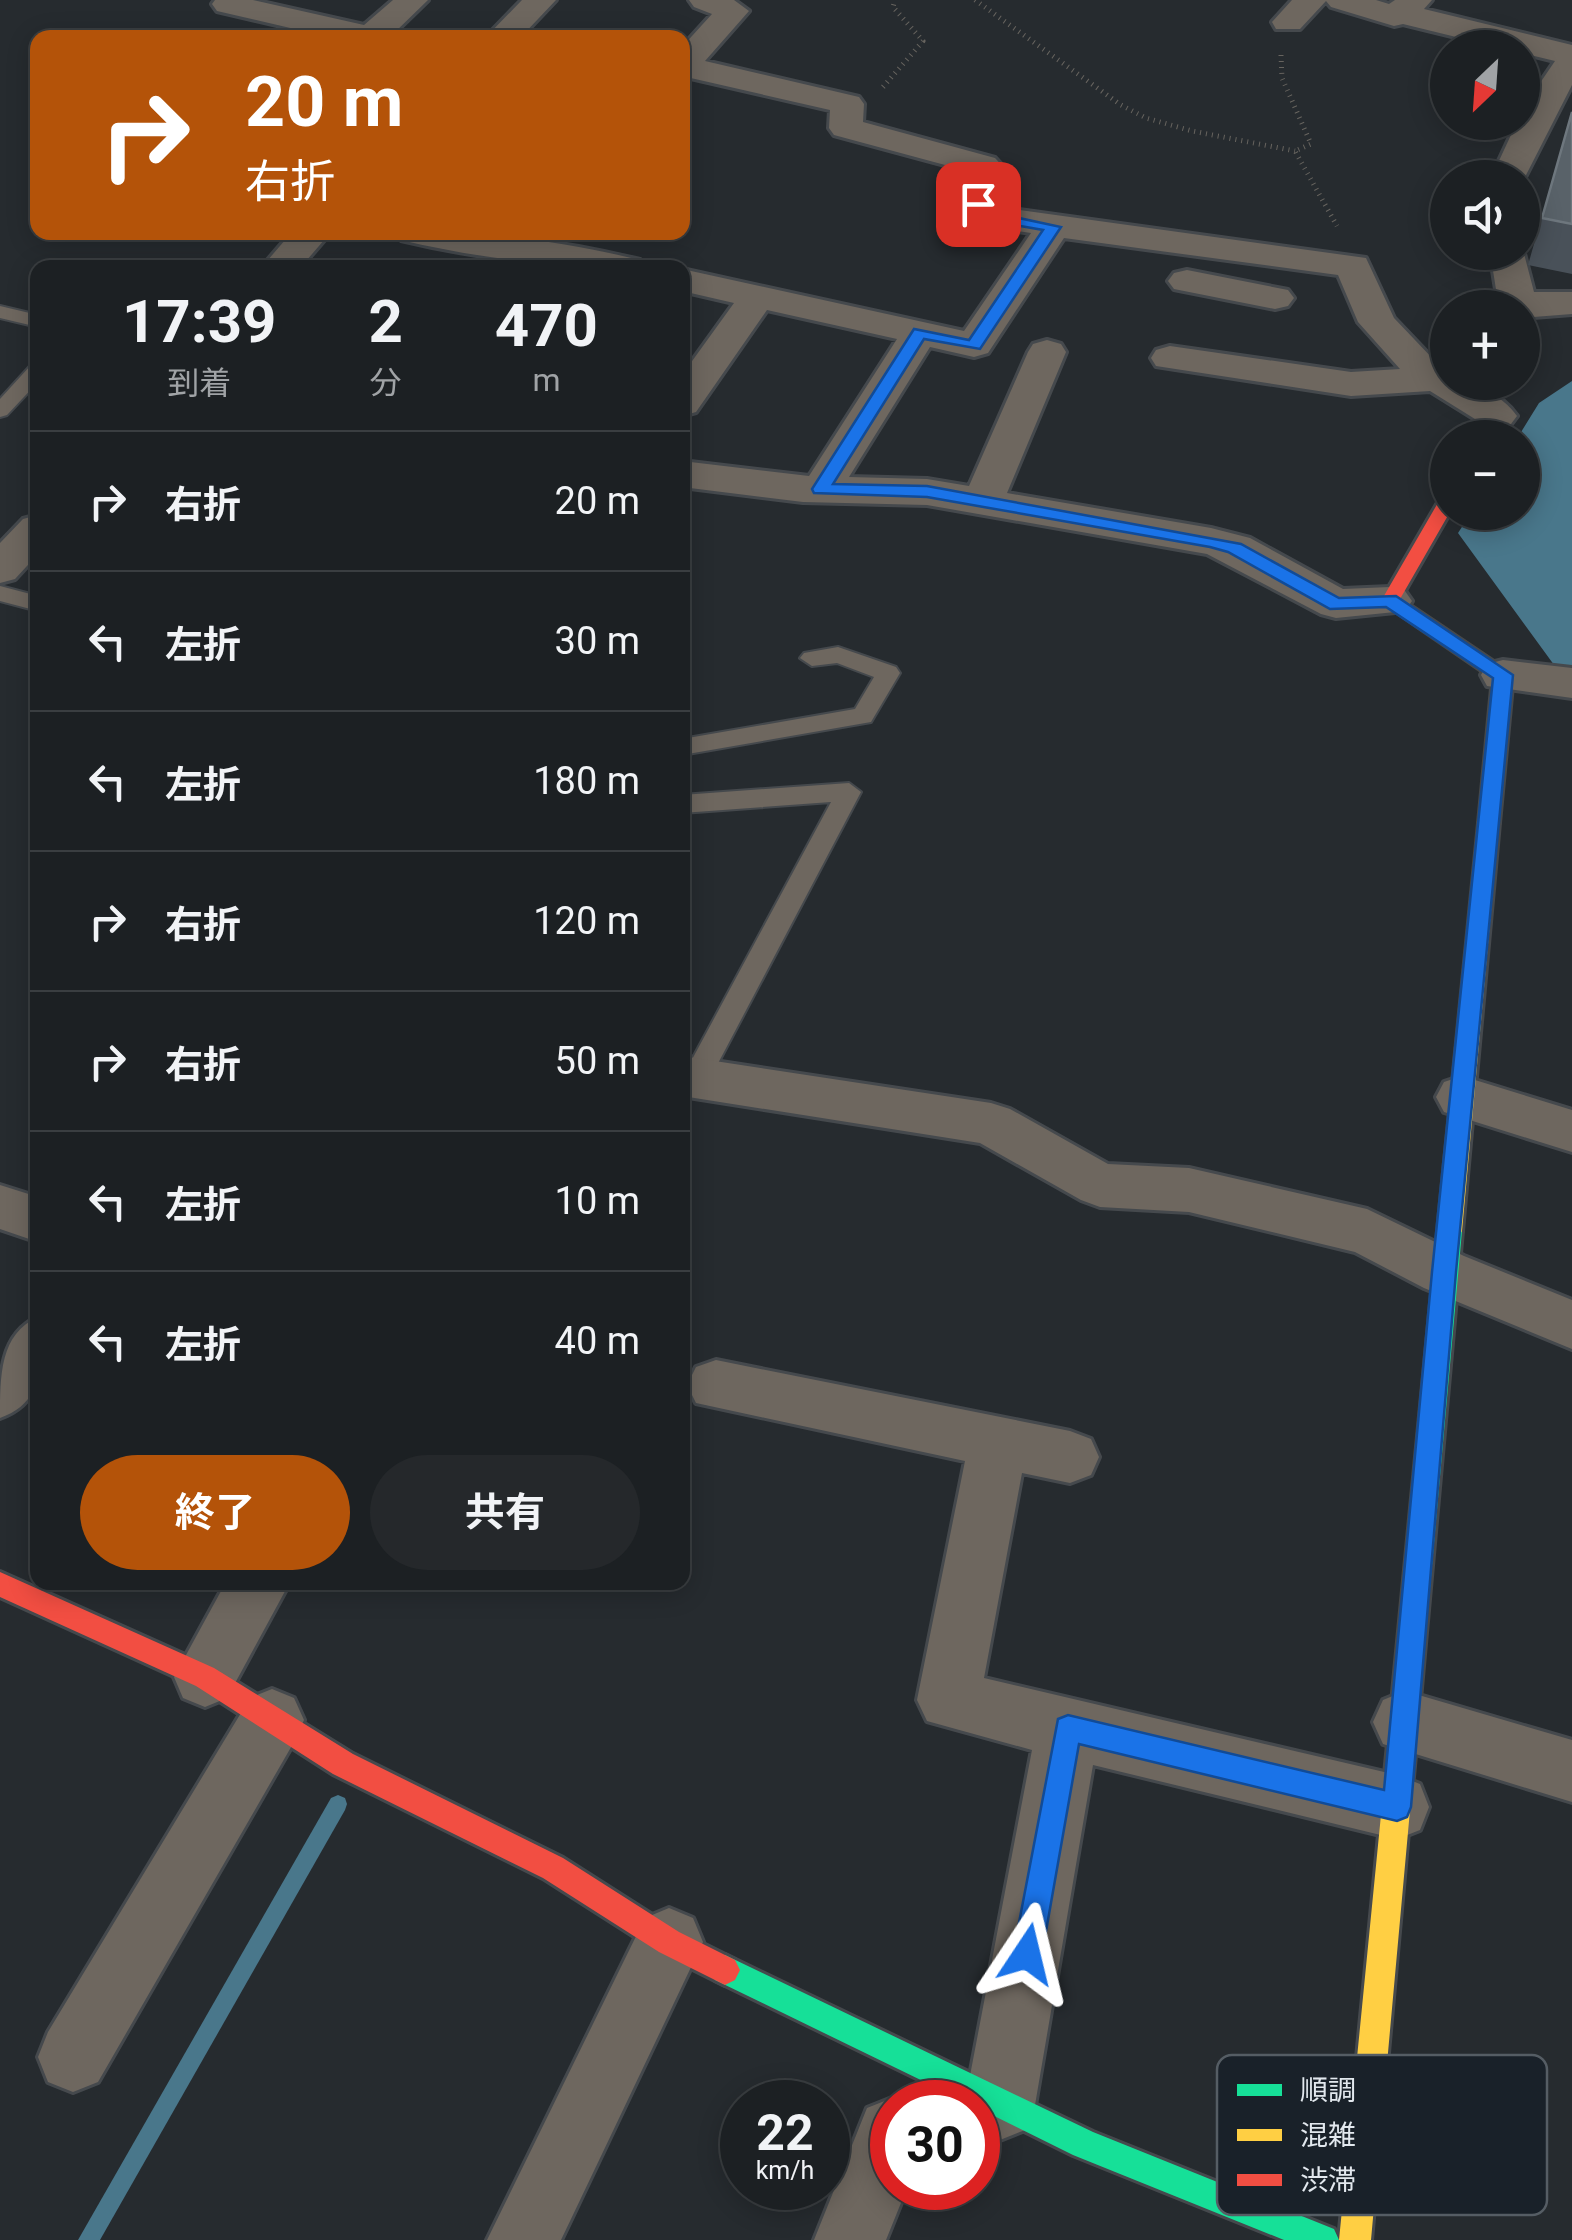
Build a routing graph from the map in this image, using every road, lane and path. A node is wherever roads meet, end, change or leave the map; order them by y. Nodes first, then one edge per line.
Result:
1 (412, 0) edge
2 (540, 0) edge
3 (705, 0) edge
4 (894, 0) edge
5 (975, 0) edge
6 (1342, 0) edge
7 (228, 4) dead end
8 (1408, 6) edge
9 (1300, 11) edge
10 (344, 30) edge
11 (382, 30) edge
12 (510, 30) edge
13 (1572, 57) edge
14 (690, 58) edge
15 (690, 68) edge
16 (847, 104) junction
17 (1296, 150) junction
18 (1517, 160) edge
19 (1053, 227) junction
20 (305, 240) edge
21 (436, 240) edge
22 (481, 256) edge
23 (287, 260) edge
24 (592, 260) edge
25 (1352, 266) junction
26 (1187, 281) dead end
27 (690, 282) edge
28 (758, 296) junction
29 (1275, 298) dead end
30 (1572, 303) edge
31 (1540, 305) edge
32 (0, 312) edge
33 (30, 319) edge
34 (1205, 332) junction
35 (920, 333) junction
36 (1048, 352) dead end
37 (1430, 374) edge
38 (30, 378) edge
39 (1430, 378) edge
40 (690, 387) edge
41 (0, 410) edge
42 (690, 476) edge
43 (821, 489) junction
44 (983, 501) junction
45 (1431, 530) edge
46 (30, 537) edge
47 (0, 570) edge
48 (0, 593) edge
49 (1390, 600) junction
50 (30, 602) edge
51 (812, 658) dead end
52 (1503, 675) junction
53 (1572, 683) edge
54 (690, 746) edge
55 (690, 803) edge
56 (690, 1076) edge
57 (690, 1078) edge
58 (1462, 1097) junction
59 (1572, 1131) edge
60 (0, 1207) edge
61 (30, 1217) edge
62 (1444, 1272) junction
63 (1572, 1325) edge
64 (30, 1352) edge
65 (716, 1384) dead end
66 (0, 1394) edge
67 (998, 1442) junction
68 (1070, 1456) dead end
69 (0, 1584) edge
70 (255, 1590) edge
71 (205, 1677) junction
72 (272, 1720) junction
73 (1405, 1722) junction
74 (1068, 1728) junction
75 (1572, 1771) edge
76 (1397, 1807) junction
77 (669, 1942) junction
78 (1373, 2055) edge
79 (73, 2057) dead end
80 (905, 2080) edge
81 (1000, 2104) joint
82 (870, 2189) edge
83 (1217, 2197) edge
84 (1261, 2215) edge
85 (1357, 2215) edge
86 (522, 2240) edge
87 (850, 2240) edge
88 (1323, 2240) edge
89 (1355, 2240) edge

1 - 11 street
2 - 12 street
3 - 14 street
4 - 16 path
5 - 17 path
6 - 8 street
7 - 10 street
8 - 13 street
9 - 17 path
13 - 18 street
15 - 16 street
16 - 19 street
17 - 25 path
19 - 25 street
19 - 35 street
20 - 23 street
21 - 22 street
22 - 24 street
25 - 37 street
26 - 34 street
27 - 28 street
28 - 35 street
28 - 40 street
29 - 34 street
30 - 31 street
32 - 33 lane
34 - 39 street
35 - 43 street
36 - 44 street
38 - 41 lane
42 - 43 street
43 - 44 street
44 - 49 street
45 - 49 street
46 - 47 street
48 - 50 lane
49 - 52 street
51 - 54 lane
52 - 53 street
52 - 58 street
55 - 56 lane
57 - 62 street
58 - 59 street
58 - 62 street
60 - 61 street
62 - 63 street
62 - 73 street
64 - 66 street
65 - 67 street
67 - 68 street
67 - 74 street
69 - 71 street
70 - 71 street
71 - 72 street
72 - 77 street
72 - 79 street
73 - 75 street
73 - 76 street
74 - 76 street
74 - 81 street
76 - 78 street
77 - 80 street
77 - 86 street
81 - 83 street
82 - 87 street
84 - 88 street
85 - 89 street

